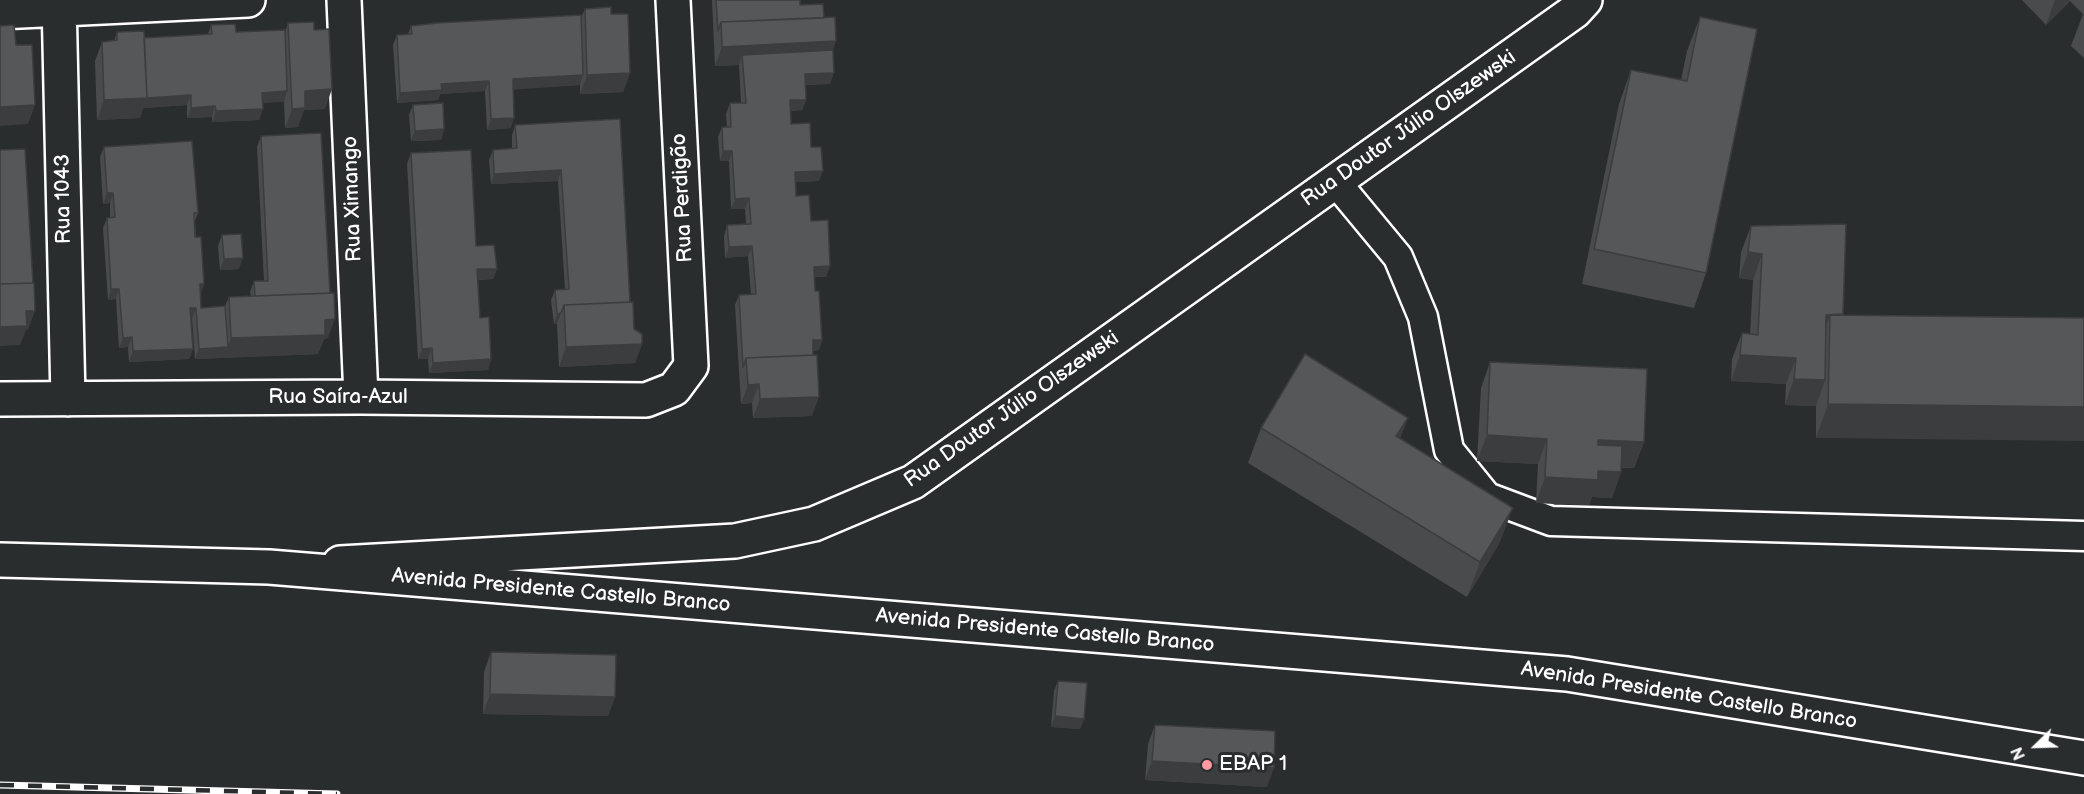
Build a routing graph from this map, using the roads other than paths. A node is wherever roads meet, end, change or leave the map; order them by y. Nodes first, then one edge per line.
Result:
1 (248, 0) edge
2 (344, 0) edge
3 (673, 0) edge
4 (1586, 0) edge
5 (60, 4) edge
6 (0, 12) edge
7 (1335, 181) junction
8 (674, 389) joint
9 (361, 397) junction
10 (0, 399) edge
11 (68, 399) junction
12 (2084, 536) edge
13 (0, 560) edge
14 (269, 567) junction
15 (2084, 758) edge

1 - 5 street
2 - 9 street, Rua Ximango
3 - 8 street, Rua Perdigão
4 - 7 street, Rua Doutor Júlio Olszewski
5 - 6 street
5 - 11 street, Rua 1043
7 - 12 lane
7 - 14 street, Rua Doutor Júlio Olszewski
8 - 9 street, Rua Saíra-Azul
9 - 11 street, Rua Saíra-Azul
10 - 11 street, Rua Saíra-Azul
13 - 14 street, Avenida Presidente Castello Branco
14 - 15 street, Avenida Presidente Castello Branco

